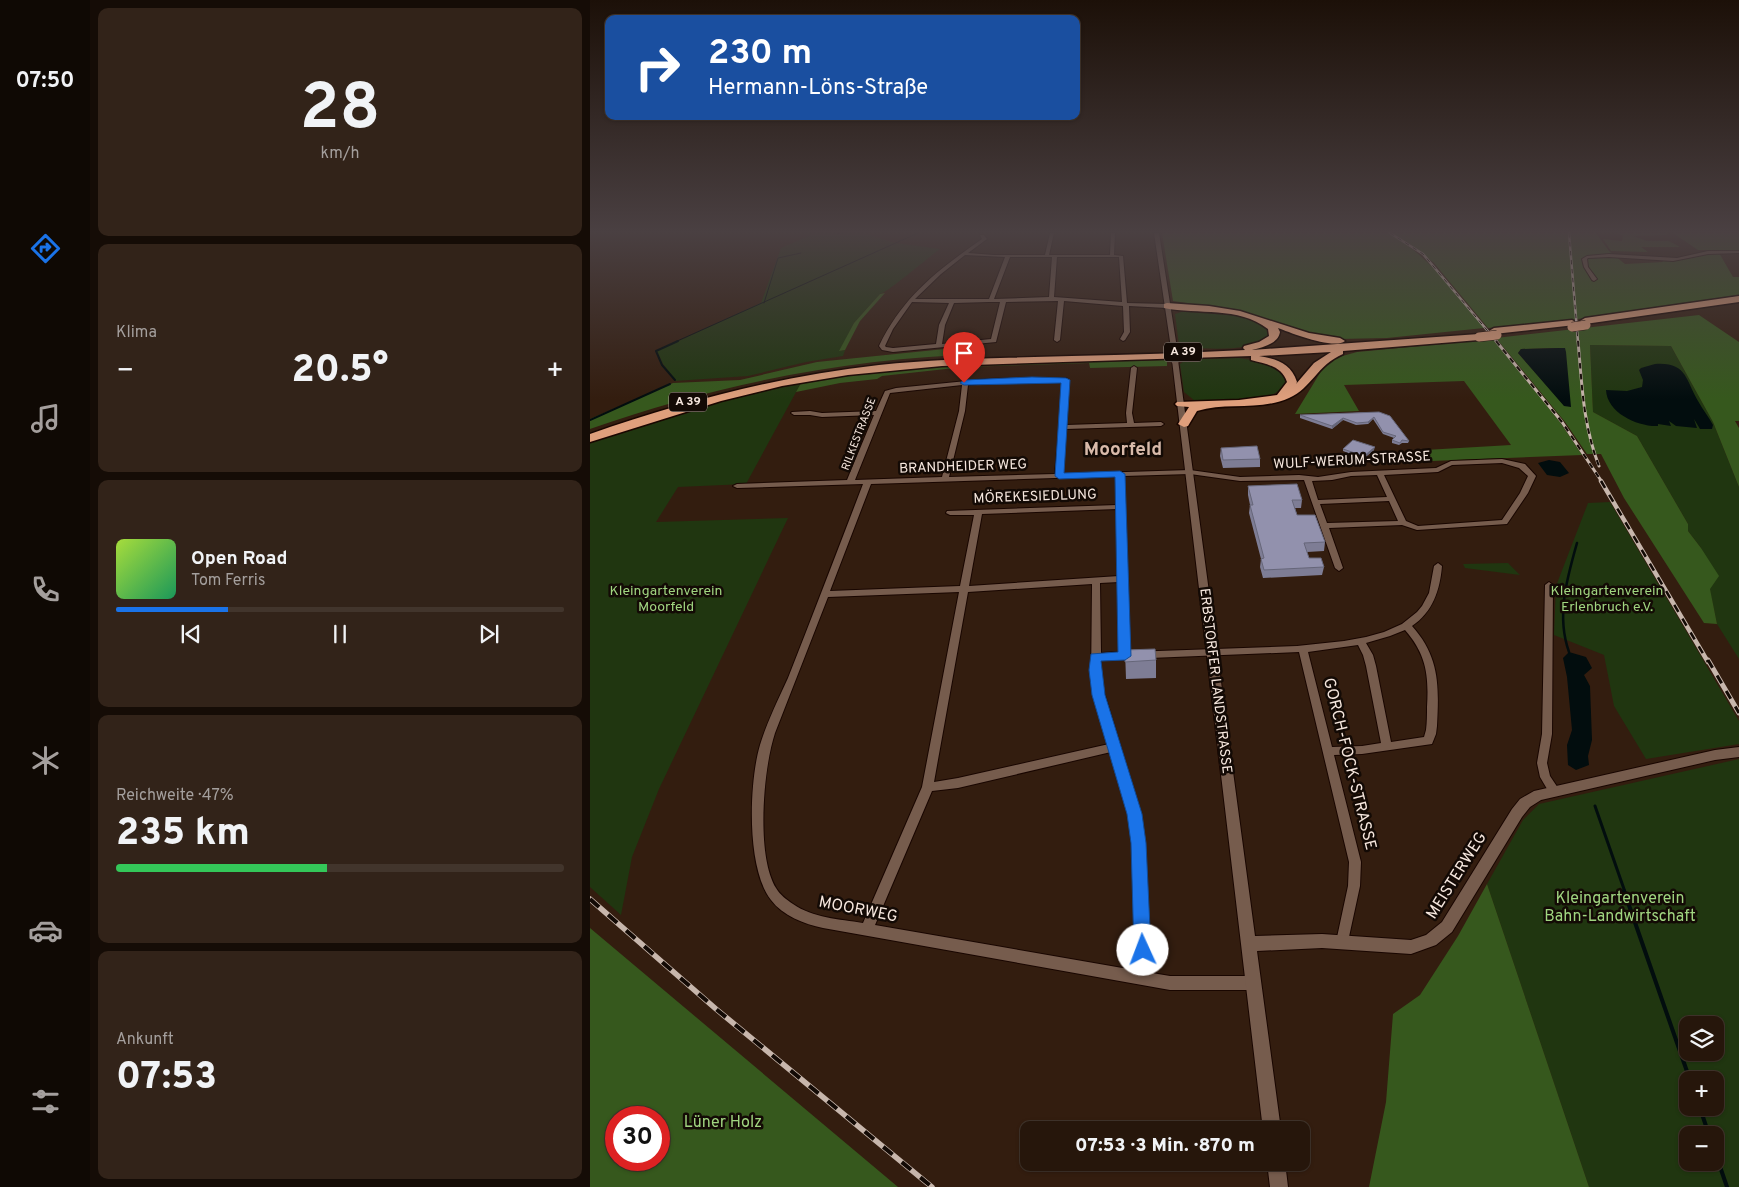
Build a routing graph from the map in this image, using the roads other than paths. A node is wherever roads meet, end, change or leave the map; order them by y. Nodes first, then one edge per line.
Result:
1 (923, 288) edge
2 (994, 288) edge
3 (1052, 288) edge
4 (1125, 288) edge
5 (1164, 288) edge
6 (1051, 299) junction
7 (1739, 299) edge
8 (911, 300) junction
9 (1061, 300) junction
10 (991, 301) junction
11 (1003, 301) junction
12 (952, 302) junction
13 (1739, 304) edge
14 (1126, 306) junction
15 (1167, 306) junction
16 (1196, 307) junction
17 (1168, 319) junction
18 (1263, 320) junction
19 (1585, 323) junction
20 (1477, 335) junction
21 (1123, 339) dead end
22 (1057, 340) dead end
23 (1389, 341) junction
24 (939, 346) junction
25 (1366, 346) junction
26 (1242, 350) junction
27 (1208, 355) junction
28 (1134, 368) dead end
29 (964, 383) junction
30 (1278, 397) junction
31 (1212, 403) junction
32 (1181, 404) junction
33 (794, 413) dead end
34 (878, 414) junction
35 (1130, 424) junction
36 (1161, 424) dead end
37 (1184, 424) junction
38 (1064, 427) junction
39 (590, 434) edge
40 (590, 438) edge
41 (1513, 462) joint
42 (1190, 472) junction
43 (1380, 473) junction
44 (1120, 474) junction
45 (1059, 476) junction
46 (1306, 478) junction
47 (945, 480) junction
48 (868, 482) junction
49 (850, 483) junction
50 (737, 486) dead end
51 (1392, 499) junction
52 (1315, 502) junction
53 (1121, 506) junction
54 (978, 512) junction
55 (950, 513) dead end
56 (1403, 523) junction
57 (1324, 526) junction
58 (1438, 566) dead end
59 (1338, 568) dead end
60 (1122, 579) junction
61 (1096, 580) junction
62 (1549, 584) dead end
63 (964, 589) junction
64 (824, 594) junction
65 (1406, 625) junction
66 (1360, 640) junction
67 (1302, 649) junction
68 (1211, 652) junction
69 (1125, 656) junction
70 (1095, 657) junction
71 (1115, 747) junction
72 (1387, 747) junction
73 (1328, 751) junction
74 (1739, 752) edge
75 (928, 787) junction
76 (1554, 791) junction
77 (866, 930) junction
78 (1342, 942) junction
79 (1248, 944) junction
80 (1139, 978) junction
81 (1253, 983) junction
82 (1271, 1121) edge
83 (1277, 1171) edge
84 (1279, 1187) edge

1 - 8 street
2 - 10 street
3 - 6 street
4 - 14 street
5 - 15 street, ERBSTORFER LANDSTRASSE
6 - 9 street
6 - 11 street
7 - 19 highway, A 39
8 - 12 street
8 - 24 street
9 - 14 street
9 - 22 street
10 - 11 street
10 - 12 street
11 - 24 street
12 - 24 street
13 - 19 highway, A 39
14 - 15 street
14 - 21 street
15 - 16 highway
15 - 17 street, ERBSTORFER LANDSTRASSE
16 - 17 highway
16 - 18 highway
17 - 32 street, ERBSTORFER LANDSTRASSE, bridge
18 - 23 highway
18 - 26 highway
19 - 20 highway, A 39, bridge
20 - 23 highway, A 39
20 - 25 highway, A 39
23 - 26 highway, A 39
25 - 27 highway, A 39
25 - 30 highway
26 - 39 highway, A 39
27 - 30 highway
27 - 40 highway, A 39
28 - 35 street
29 - 34 street, RILKESTRASSE
29 - 38 street
29 - 47 street
30 - 31 highway
31 - 32 highway
31 - 37 highway
32 - 37 street, ERBSTORFER LANDSTRASSE
33 - 34 street
34 - 49 street, RILKESTRASSE
35 - 36 street
35 - 38 street
37 - 42 street, ERBSTORFER LANDSTRASSE
38 - 45 street
41 - 43 street, WULF-WERUM-STRASSE
41 - 56 street
42 - 44 street, BRANDHEIDER WEG
42 - 46 street, WULF-WERUM-STRASSE
42 - 68 street, ERBSTORFER LANDSTRASSE
43 - 46 street, WULF-WERUM-STRASSE
43 - 51 street
44 - 45 street, BRANDHEIDER WEG
44 - 53 street
45 - 47 street, BRANDHEIDER WEG
46 - 52 street
47 - 48 street, BRANDHEIDER WEG
48 - 49 street, BRANDHEIDER WEG
48 - 64 street, MOORWEG
49 - 50 street, BRANDHEIDER WEG
51 - 52 street
51 - 56 street
52 - 57 street
53 - 54 street, MÖREKESIEDLUNG
53 - 60 street
54 - 55 street, MÖREKESIEDLUNG
54 - 63 street
56 - 57 street
57 - 59 street
58 - 65 street
60 - 61 street
60 - 69 street
61 - 63 street
61 - 70 street
62 - 76 street
63 - 64 street
63 - 75 street
64 - 77 street, MOORWEG
65 - 66 street
65 - 72 street
66 - 67 street
66 - 72 street
67 - 68 street
67 - 73 street, GORCH-FOCK-STRASSE
68 - 69 street
68 - 79 street, ERBSTORFER LANDSTRASSE
69 - 70 street
70 - 71 street
71 - 75 street
71 - 80 street
72 - 73 street
73 - 78 street, GORCH-FOCK-STRASSE
74 - 76 street, MEISTERWEG
75 - 77 street
76 - 78 street, MEISTERWEG
77 - 80 street, MOORWEG
78 - 79 street
79 - 81 street, ERBSTORFER LANDSTRASSE
80 - 81 street, MOORWEG
81 - 82 street, ERBSTORFER LANDSTRASSE
83 - 84 street

